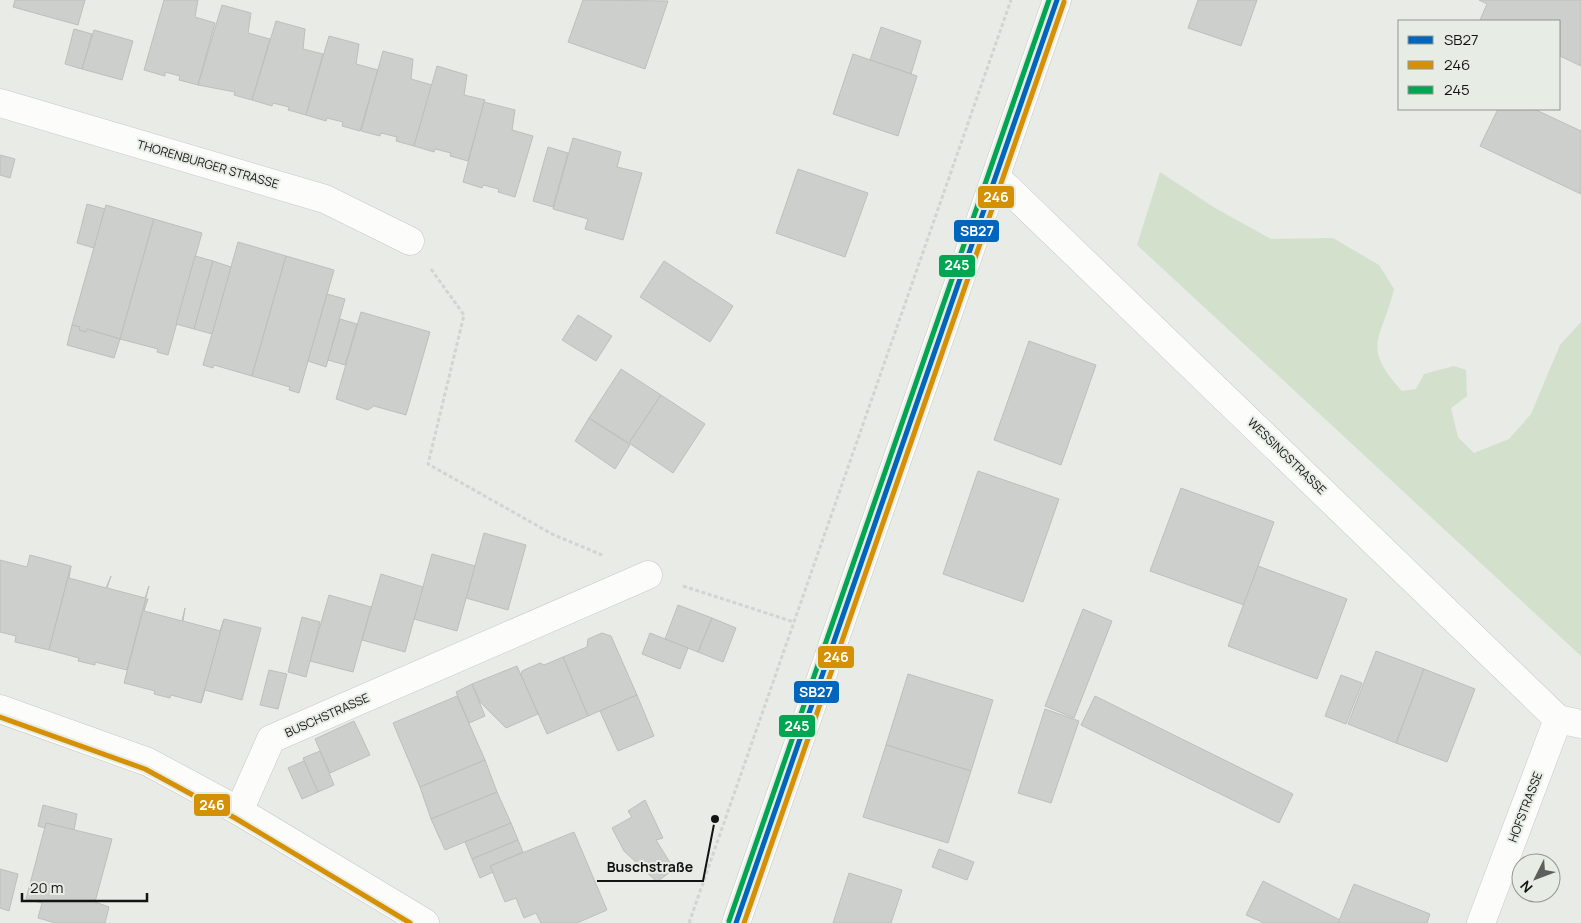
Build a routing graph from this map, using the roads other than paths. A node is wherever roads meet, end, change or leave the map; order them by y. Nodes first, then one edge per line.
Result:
1 (1057, 0) edge
2 (0, 103) edge
3 (997, 178) junction
4 (410, 241) road end
5 (648, 575) road end
6 (0, 709) edge
7 (1569, 721) edge
8 (238, 811) junction
9 (410, 919) edge
10 (736, 923) edge
11 (1481, 923) edge

1 - 3 street
2 - 4 street, THORENBURGER STRASSE
3 - 7 street, WESSINGSTRASSE
3 - 10 street
5 - 8 street, BUSCHSTRASSE
6 - 8 street
7 - 11 street, HOFSTRASSE
8 - 9 street

